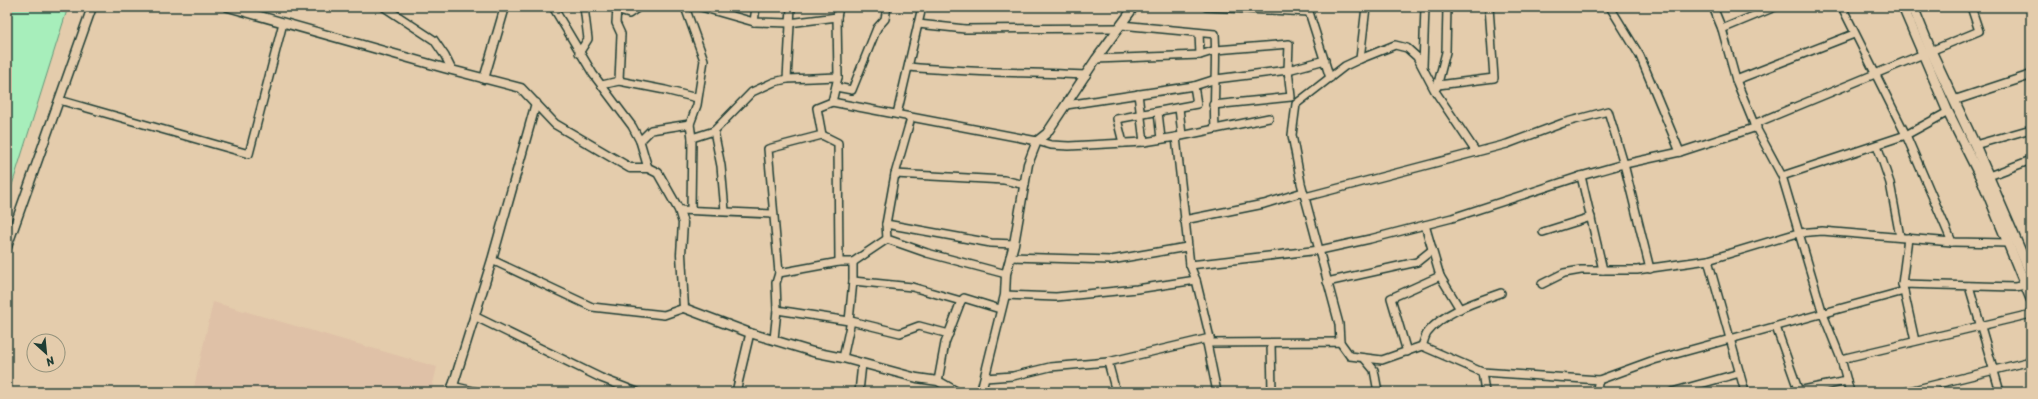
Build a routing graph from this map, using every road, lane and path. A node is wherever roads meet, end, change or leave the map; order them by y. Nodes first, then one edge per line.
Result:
1 (92, 7) edge
2 (228, 7) edge
3 (384, 7) edge
4 (506, 7) edge
5 (553, 7) edge
6 (584, 7) edge
7 (639, 7) edge
8 (685, 7) edge
9 (700, 7) edge
10 (756, 7) edge
11 (792, 7) edge
12 (839, 7) edge
13 (887, 7) edge
14 (922, 7) edge
15 (1134, 7) edge
16 (1206, 7) edge
17 (1366, 7) edge
18 (1425, 7) edge
19 (1447, 7) edge
20 (1488, 7) edge
21 (1610, 7) edge
22 (1713, 7) edge
23 (1775, 7) edge
24 (1842, 7) edge
25 (1903, 7) edge
26 (1913, 7) edge
27 (1971, 7) edge
28 (616, 8) edge
29 (1310, 9) edge
30 (837, 18) junction
31 (754, 22) junction
32 (283, 23) junction
33 (789, 23) junction
34 (918, 24) junction
35 (1120, 26) junction
36 (1722, 29) junction
37 (1199, 33) junction
38 (1854, 34) junction
39 (1216, 50) junction
40 (579, 52) junction
41 (1927, 53) junction
42 (1200, 56) junction
43 (1096, 59) junction
44 (1360, 59) junction
45 (1325, 60) junction
46 (910, 67) junction
47 (1423, 67) junction
48 (452, 70) junction
49 (1288, 70) junction
50 (1874, 74) junction
51 (1086, 75) junction
52 (2031, 75) edge
53 (838, 77) junction
54 (1216, 78) junction
55 (1330, 78) junction
56 (484, 79) junction
57 (787, 79) junction
58 (1736, 80) junction
59 (619, 81) junction
60 (602, 85) junction
61 (1194, 86) junction
62 (836, 87) junction
63 (1436, 88) junction
64 (1138, 94) junction
65 (697, 98) junction
66 (59, 100) junction
67 (1955, 100) junction
68 (832, 102) junction
69 (536, 103) junction
70 (1066, 105) junction
71 (1214, 105) junction
72 (1178, 108) junction
73 (1158, 112) junction
74 (1948, 112) junction
75 (897, 114) junction
76 (1142, 115) junction
77 (911, 118) junction
78 (1269, 118) dead end
79 (690, 124) junction
80 (1755, 126) junction
81 (1215, 128) junction
82 (2031, 129) edge
83 (714, 131) junction
84 (822, 135) junction
85 (1906, 135) junction
86 (1179, 136) junction
87 (692, 138) junction
88 (1161, 139) junction
89 (640, 141) junction
90 (1037, 141) junction
91 (1144, 142) junction
92 (1123, 143) junction
93 (1877, 145) junction
94 (1976, 145) junction
95 (1476, 152) junction
96 (1680, 152) junction
97 (2031, 160) edge
98 (1624, 164) junction
99 (648, 168) junction
100 (895, 174) junction
101 (1581, 176) junction
102 (1782, 176) junction
103 (1989, 176) junction
104 (1025, 185) junction
105 (1304, 194) junction
106 (691, 209) junction
107 (679, 210) junction
108 (725, 211) junction
109 (772, 214) junction
110 (1591, 217) junction
111 (1184, 220) junction
112 (886, 224) junction
113 (1425, 225) junction
114 (1543, 232) dead end
115 (1798, 233) junction
116 (1900, 237) junction
117 (1908, 238) junction
118 (887, 239) junction
119 (1952, 242) junction
120 (2009, 243) junction
121 (1014, 244) junction
122 (7, 247) edge
123 (1187, 247) junction
124 (1320, 250) junction
125 (1432, 250) junction
126 (2023, 256) edge
127 (1010, 257) junction
128 (492, 260) junction
129 (1708, 260) junction
130 (839, 262) junction
131 (853, 262) junction
132 (1190, 265) junction
133 (1650, 268) junction
134 (1603, 270) junction
135 (779, 273) junction
136 (1006, 274) junction
137 (2031, 275) edge
138 (1440, 276) junction
139 (1196, 280) junction
140 (853, 282) junction
141 (1327, 282) junction
142 (1542, 284) dead end
143 (2028, 284) edge
144 (1969, 286) junction
145 (1903, 287) junction
146 (1501, 292) dead end
147 (1005, 295) junction
148 (2031, 299) edge
149 (961, 301) junction
150 (684, 308) junction
151 (1000, 309) junction
152 (1460, 309) junction
153 (777, 310) junction
154 (1823, 314) junction
155 (2031, 314) edge
156 (474, 316) junction
157 (850, 321) junction
158 (1776, 326) junction
159 (1980, 327) junction
160 (750, 333) junction
161 (949, 334) junction
162 (774, 339) junction
163 (1730, 339) junction
164 (1208, 341) junction
165 (1915, 341) junction
166 (1340, 342) junction
167 (1271, 343) junction
168 (1422, 346) junction
169 (1407, 352) junction
170 (843, 358) junction
171 (1364, 358) junction
172 (1841, 359) junction
173 (2031, 361) edge
174 (1108, 362) junction
175 (862, 364) junction
176 (1993, 370) junction
177 (1482, 372) junction
178 (1740, 373) junction
179 (985, 378) junction
180 (1599, 380) junction
181 (938, 381) junction
182 (1847, 381) junction
183 (452, 389) edge
184 (478, 392) edge
185 (638, 392) edge
186 (736, 392) edge
187 (859, 392) edge
188 (957, 392) edge
189 (981, 392) edge
190 (1116, 392) edge
191 (1216, 392) edge
192 (1272, 392) edge
193 (1378, 392) edge
194 (1485, 392) edge
195 (1596, 392) edge
196 (1672, 392) edge
197 (1745, 392) edge
198 (1797, 392) edge
199 (1850, 392) edge
200 (1905, 392) edge
201 (2000, 392) edge

1 - 66 street
2 - 32 street
3 - 48 street
4 - 56 street
5 - 40 street
6 - 40 street
7 - 28 street
8 - 65 street
9 - 31 street
10 - 31 street
11 - 33 street
12 - 30 street
13 - 62 street
14 - 34 street
15 - 35 street
16 - 29 street
17 - 44 street
18 - 47 street
19 - 63 street
20 - 63 street
21 - 96 street
22 - 36 street
23 - 36 street
24 - 38 street
25 - 41 main road
26 - 41 main road
27 - 41 street
28 - 59 street
29 - 45 street
30 - 33 street
30 - 53 street
31 - 33 street
32 - 48 street
32 - 66 street
33 - 57 street
34 - 35 street
34 - 46 street
35 - 37 street
35 - 43 street
36 - 58 street
37 - 39 street
37 - 42 street
38 - 50 street
38 - 58 street
39 - 42 street
39 - 49 street
39 - 54 street
40 - 60 street
41 - 50 street
41 - 67 main road
41 - 74 main road
42 - 43 street
43 - 51 street
44 - 47 street
44 - 55 street
45 - 49 street
45 - 55 street
46 - 51 street
46 - 75 street
47 - 63 street
48 - 56 street
49 - 54 street
49 - 71 street
50 - 80 street
50 - 85 street
51 - 70 street
52 - 67 street
53 - 57 street
53 - 62 street
54 - 61 street
54 - 71 street
55 - 105 street
56 - 69 street
57 - 83 street
58 - 80 street
59 - 60 street
59 - 65 street
60 - 89 street
61 - 64 street
61 - 72 street
62 - 68 street
63 - 95 street
64 - 70 street
64 - 76 street
65 - 79 street
66 - 122 street
67 - 94 main road
68 - 75 street
68 - 84 street
69 - 99 street
69 - 128 street
70 - 90 street
71 - 81 street
72 - 73 street
72 - 86 street
73 - 76 street
73 - 88 street
74 - 85 street
74 - 120 main road
75 - 77 street
76 - 91 street
76 - 92 street
77 - 90 street
77 - 100 street
78 - 81 street
79 - 87 street
79 - 89 street
80 - 96 street
80 - 102 street
81 - 86 street
82 - 94 street
83 - 87 street
83 - 108 street
84 - 109 street
84 - 130 street
85 - 93 street
85 - 119 street
86 - 88 street
86 - 111 street
87 - 106 street
88 - 91 street
89 - 99 street
90 - 92 street
90 - 104 street
91 - 92 street
93 - 102 street
93 - 116 street
94 - 103 main road
95 - 98 street
95 - 105 street
96 - 98 street
97 - 103 street
98 - 101 street
98 - 133 street
99 - 107 street
100 - 104 street
100 - 112 street
101 - 110 street
101 - 113 street
102 - 115 street
103 - 126 main road
104 - 121 street
105 - 111 street
105 - 124 street
106 - 107 street
106 - 108 street
107 - 150 street
108 - 109 street
109 - 135 street
110 - 114 street
110 - 134 street
111 - 123 street
112 - 118 street
112 - 121 street
113 - 124 street
113 - 125 street
115 - 116 street
115 - 129 street
115 - 154 street
116 - 117 street
117 - 119 street
117 - 145 street
118 - 131 street
118 - 136 street
119 - 120 street
120 - 126 main road
121 - 127 street
123 - 127 street
123 - 132 street
124 - 132 street
124 - 141 street
125 - 138 street
125 - 141 street
126 - 137 main road
126 - 143 main road
127 - 136 street
128 - 150 street
128 - 156 street
129 - 133 street
129 - 163 street
130 - 131 street
130 - 135 street
131 - 140 street
132 - 139 street
133 - 134 street
134 - 142 street
135 - 153 street
136 - 147 street
138 - 152 street
138 - 169 street
139 - 147 street
139 - 164 street
140 - 149 street
140 - 157 street
141 - 166 street
143 - 144 street
143 - 148 main road
144 - 145 street
144 - 159 street
145 - 154 street
145 - 165 street
146 - 152 street
147 - 151 street
149 - 151 street
149 - 161 street
150 - 160 street
151 - 179 street
152 - 168 street
153 - 157 street
153 - 162 street
154 - 158 street
154 - 172 street
155 - 159 street
156 - 183 street
156 - 185 street
157 - 161 street
157 - 170 street
158 - 163 street
158 - 198 street
159 - 165 street
159 - 176 street
160 - 162 street
160 - 186 street
161 - 181 street
162 - 170 street
163 - 178 street
163 - 180 street
164 - 167 street
164 - 174 street
164 - 191 street
165 - 172 street
166 - 167 street
166 - 171 street
167 - 192 street
168 - 169 street
168 - 177 street
169 - 171 street
170 - 175 street
171 - 193 street
172 - 182 street
173 - 176 street
174 - 179 street
174 - 190 street
175 - 181 street
175 - 187 street
176 - 200 street
176 - 201 street
177 - 180 street
177 - 194 street
178 - 196 street
178 - 197 street
179 - 189 street
180 - 195 street
181 - 188 street
182 - 198 street
182 - 199 street
183 - 184 street

